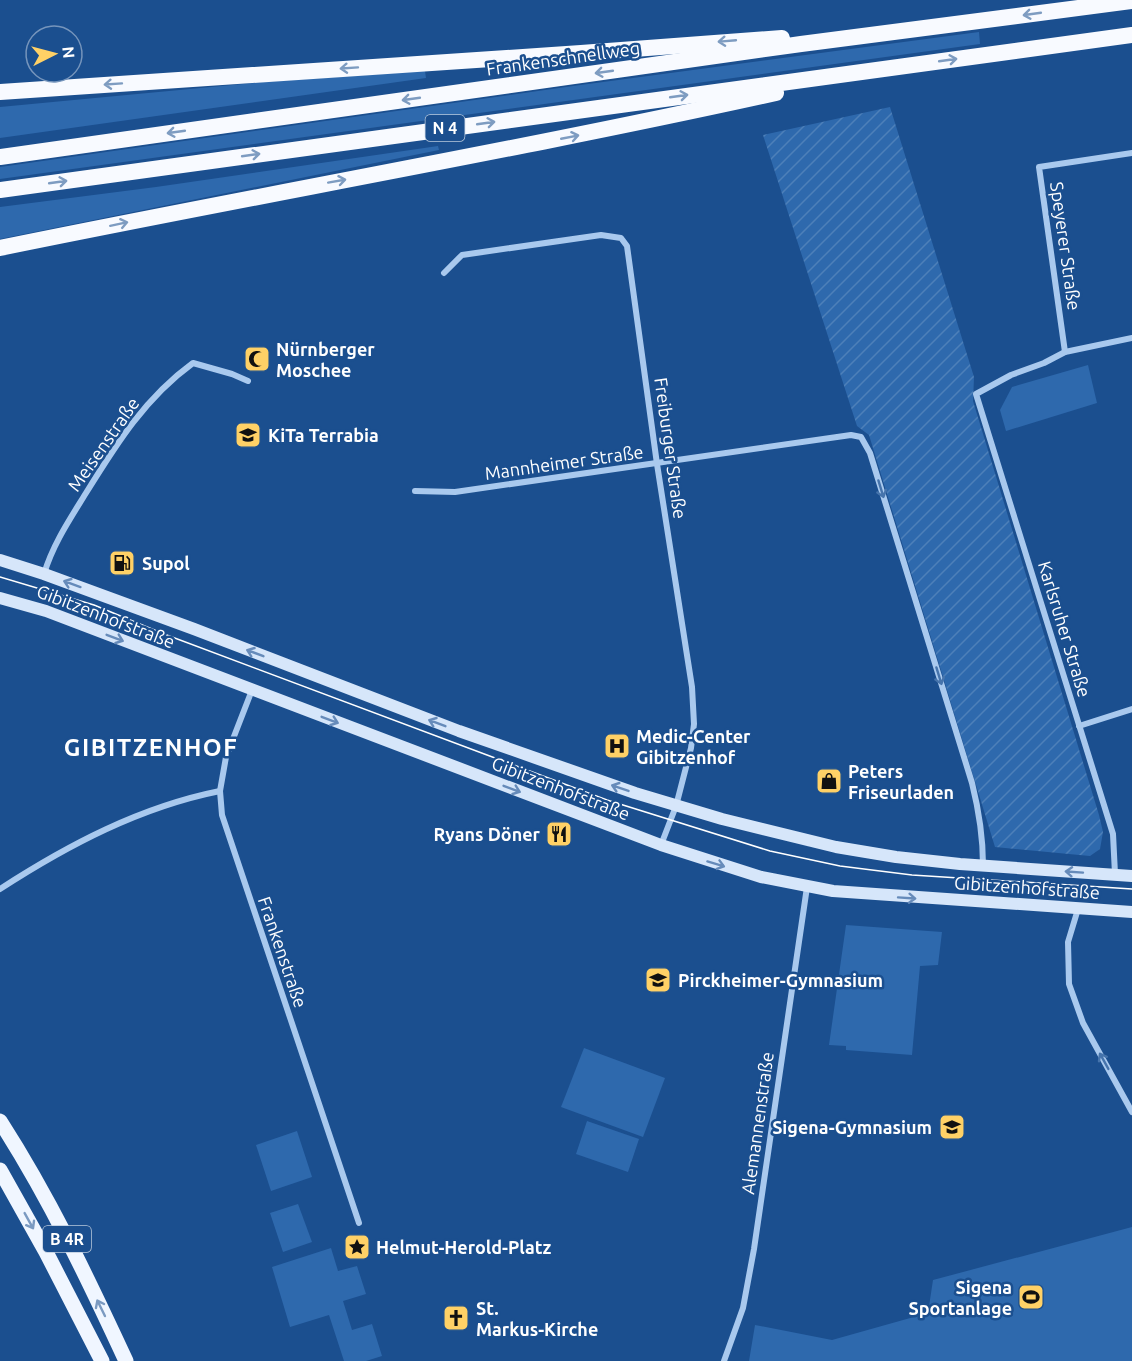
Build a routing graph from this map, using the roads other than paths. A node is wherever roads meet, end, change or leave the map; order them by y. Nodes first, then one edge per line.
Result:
1 (1132, 1) edge
2 (870, 35) junction
3 (1132, 35) edge
4 (890, 67) junction
5 (0, 92) edge
6 (1132, 153) edge
7 (0, 157) edge
8 (0, 190) edge
9 (0, 248) edge
10 (444, 273) dead end
11 (1132, 338) edge
12 (1065, 352) junction
13 (248, 381) dead end
14 (657, 464) junction
15 (415, 491) dead end
16 (0, 560) edge
17 (44, 574) junction
18 (0, 598) edge
19 (252, 690) junction
20 (1132, 709) edge
21 (1079, 726) junction
22 (220, 790) junction
23 (676, 806) junction
24 (661, 845) junction
25 (983, 866) junction
26 (1115, 875) junction
27 (1132, 876) edge
28 (807, 887) junction
29 (0, 889) edge
30 (1078, 909) junction
31 (1132, 912) edge
32 (1132, 1112) edge
33 (0, 1121) edge
34 (0, 1170) edge
35 (359, 1223) dead end
36 (102, 1361) edge
37 (126, 1361) edge
38 (724, 1361) edge

1 -> 2 highway, Frankenschnellweg
2 -> 5 highway
2 -> 7 highway, Frankenschnellweg / N 4
4 -> 3 highway
8 -> 4 highway, N 4
9 -> 4 highway
6 - 12 street, Speyerer Straße
10 - 14 street, Freiburger Straße
11 - 12 street
12 - 21 street, Karlsruher Straße
13 - 17 street, Meisenstraße
14 - 15 street, Mannheimer Straße
14 - 23 street, Freiburger Straße
14 -> 25 street, Mannheimer Straße
16 - 17 main road, Gibitzenhofstraße
23 -> 17 main road, Gibitzenhofstraße
18 -> 19 main road, Gibitzenhofstraße
19 - 22 street, Frankenstraße
19 -> 24 main road, Gibitzenhofstraße
20 - 21 street
21 - 26 street, Karlsruher Straße
22 - 29 street
22 - 35 street, Frankenstraße
23 - 24 street, Freiburger Straße
23 - 25 main road, Gibitzenhofstraße
24 -> 28 main road, Gibitzenhofstraße
26 -> 25 main road, Gibitzenhofstraße
26 - 27 main road, Gibitzenhofstraße
28 -> 30 main road, Gibitzenhofstraße
28 - 38 street, Alemannenstraße
30 - 31 main road, Gibitzenhofstraße
32 -> 30 street
37 -> 33 main road, B 4R
34 -> 36 main road, B 4R

